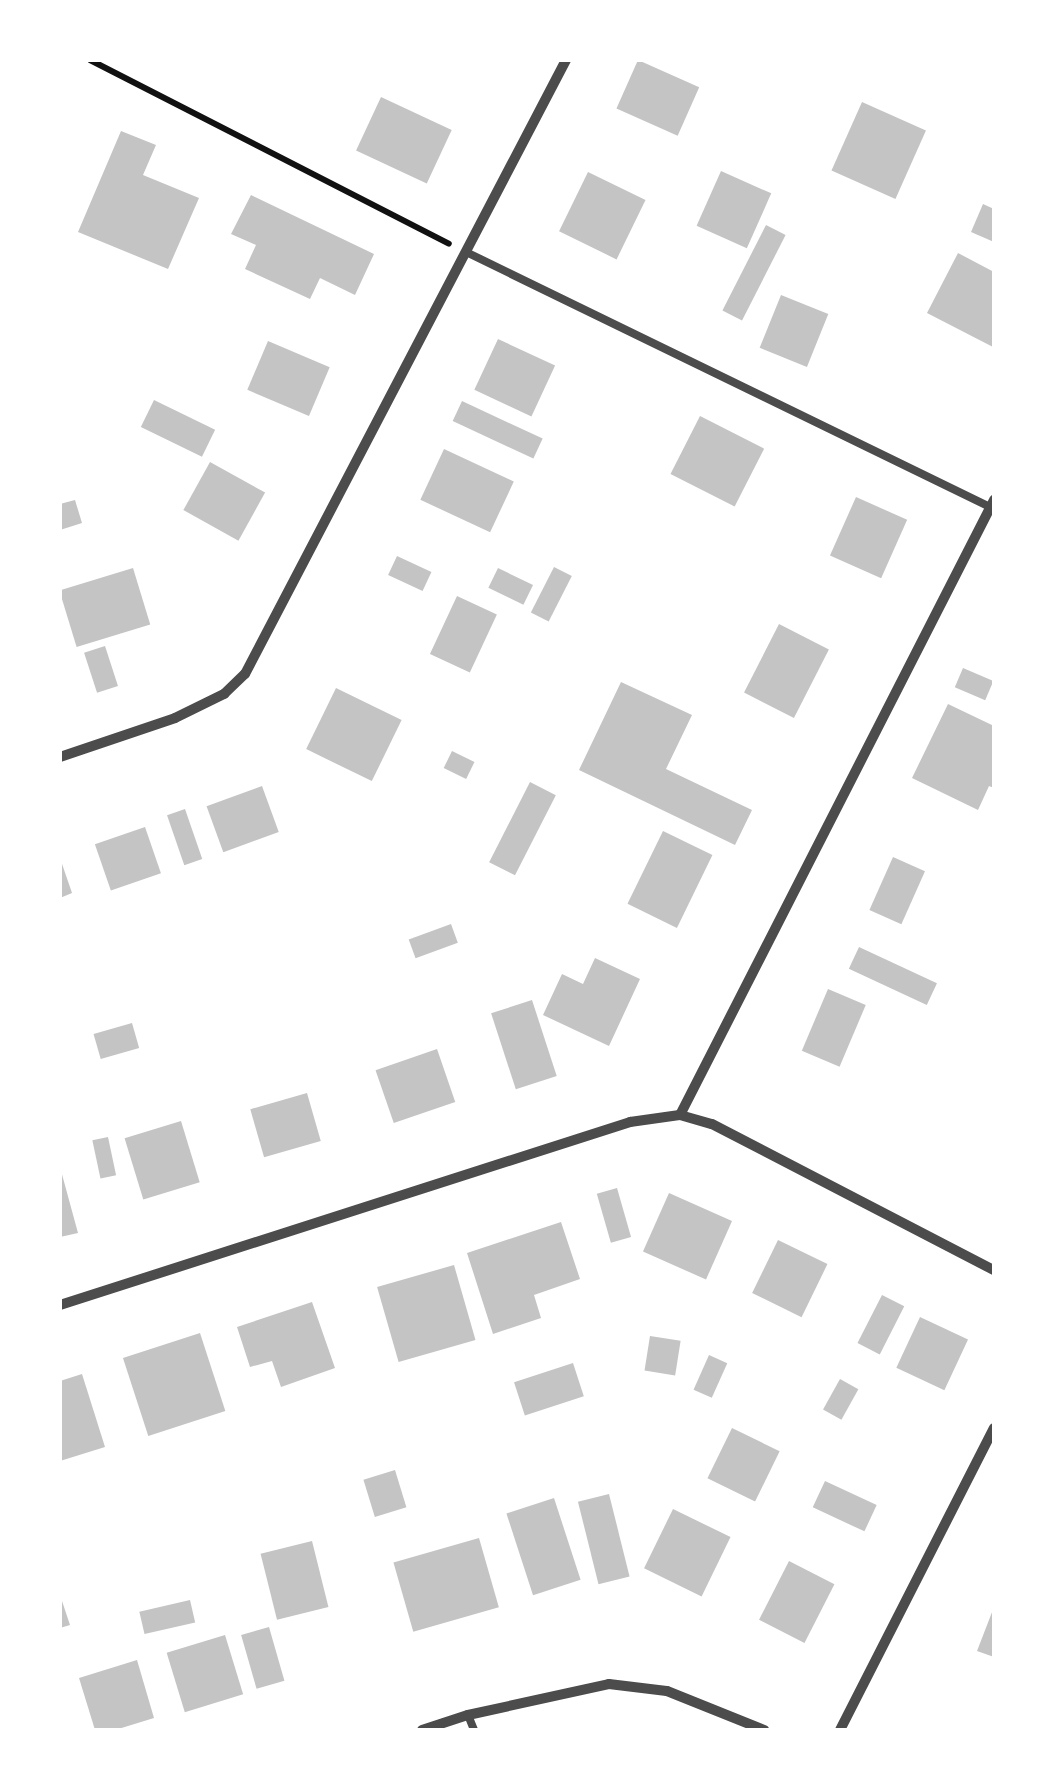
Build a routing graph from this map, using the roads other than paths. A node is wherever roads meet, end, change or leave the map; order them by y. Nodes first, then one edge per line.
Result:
1 (566, 60) edge
2 (466, 252) junction
3 (992, 503) edge
4 (60, 757) edge
5 (680, 1115) junction
6 (994, 1270) edge
7 (60, 1305) edge
8 (994, 1428) edge
9 (468, 1714) junction
10 (422, 1730) edge
11 (474, 1730) edge
12 (764, 1730) edge
13 (840, 1730) edge

1 - 2 street
2 - 3 lane
2 - 4 street
3 - 5 street
5 - 6 street
5 - 7 street
8 - 13 street
9 - 10 street
9 - 11 lane
9 - 12 street

